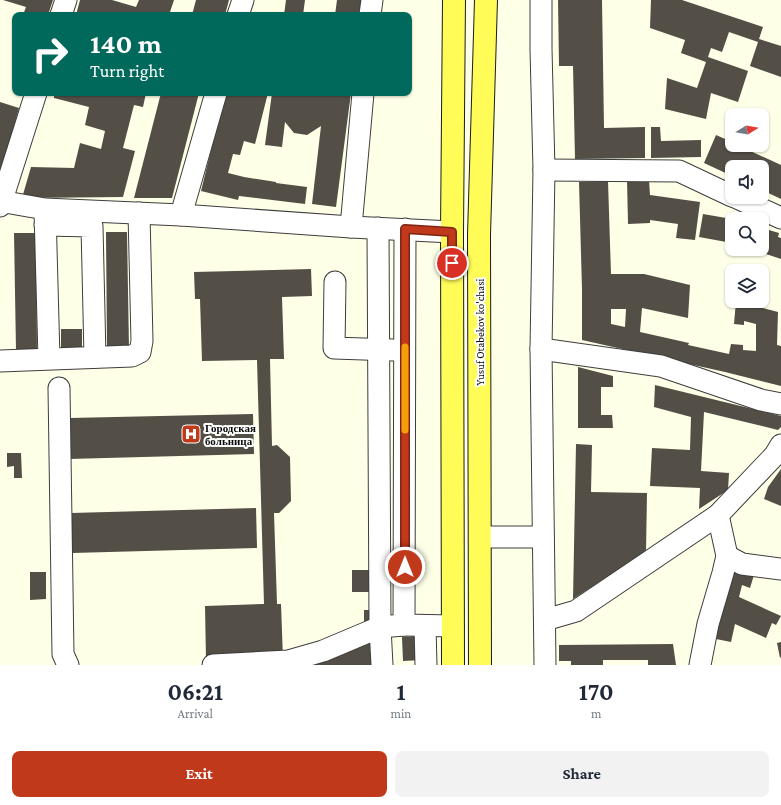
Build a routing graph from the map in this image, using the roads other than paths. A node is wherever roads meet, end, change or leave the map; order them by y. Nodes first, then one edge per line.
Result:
1 (66, 0) edge
2 (242, 0) edge
3 (372, 0) edge
4 (454, 0) edge
5 (486, 0) edge
6 (541, 0) edge
7 (62, 12) edge
8 (239, 12) edge
9 (370, 12) edge
10 (35, 96) edge
11 (215, 96) edge
12 (363, 96) edge
13 (544, 170) junction
14 (725, 192) edge
15 (1, 203) edge
16 (750, 204) edge
17 (139, 213) junction
18 (181, 215) junction
19 (45, 217) junction
20 (92, 218) junction
21 (781, 218) edge
22 (351, 227) junction
23 (378, 228) junction
24 (405, 229) junction
25 (452, 232) junction
26 (334, 282) dead end
27 (378, 349) junction
28 (541, 349) junction
29 (405, 351) junction
30 (95, 357) junction
31 (49, 358) junction
32 (0, 361) edge
33 (60, 388) dead end
34 (781, 404) edge
35 (781, 445) edge
36 (379, 479) junction
37 (405, 479) junction
38 (718, 515) junction
39 (480, 537) junction
40 (543, 537) junction
41 (726, 556) junction
42 (781, 569) edge
43 (545, 620) junction
44 (415, 625) junction
45 (453, 626) junction
46 (380, 627) junction
47 (68, 665) edge
48 (213, 665) edge
49 (382, 665) edge
50 (426, 665) edge
51 (453, 665) edge
52 (480, 665) edge
53 (545, 665) edge
54 (700, 665) edge

1 - 7 street
2 - 8 street
3 - 9 street
4 - 25 main road
5 - 39 main road, Yusuf Otabekov ko'chasi
6 - 13 street
10 - 15 street
11 - 18 street
12 - 22 street
13 - 14 street
13 - 28 street
15 - 19 street
16 - 21 street
17 - 18 street
17 - 20 street
17 - 30 street
18 - 22 street
19 - 20 street
19 - 31 street
20 - 30 street
22 - 23 street
23 - 24 street
23 - 27 street
24 - 25 street
24 - 29 street
25 - 45 main road
26 - 27 street
27 - 29 street
27 - 36 street
28 - 34 street
28 - 40 street
29 - 37 street
30 - 31 street
31 - 32 street
33 - 47 street
35 - 38 street
36 - 37 street
36 - 46 street
37 - 44 street
38 - 41 street
38 - 43 street
39 - 40 street
39 - 52 main road, Yusuf Otabekov ko'chasi
40 - 43 street
41 - 42 street
41 - 54 street
43 - 53 street
44 - 45 street
44 - 46 street
44 - 50 street
45 - 51 main road
46 - 48 street
46 - 49 street

